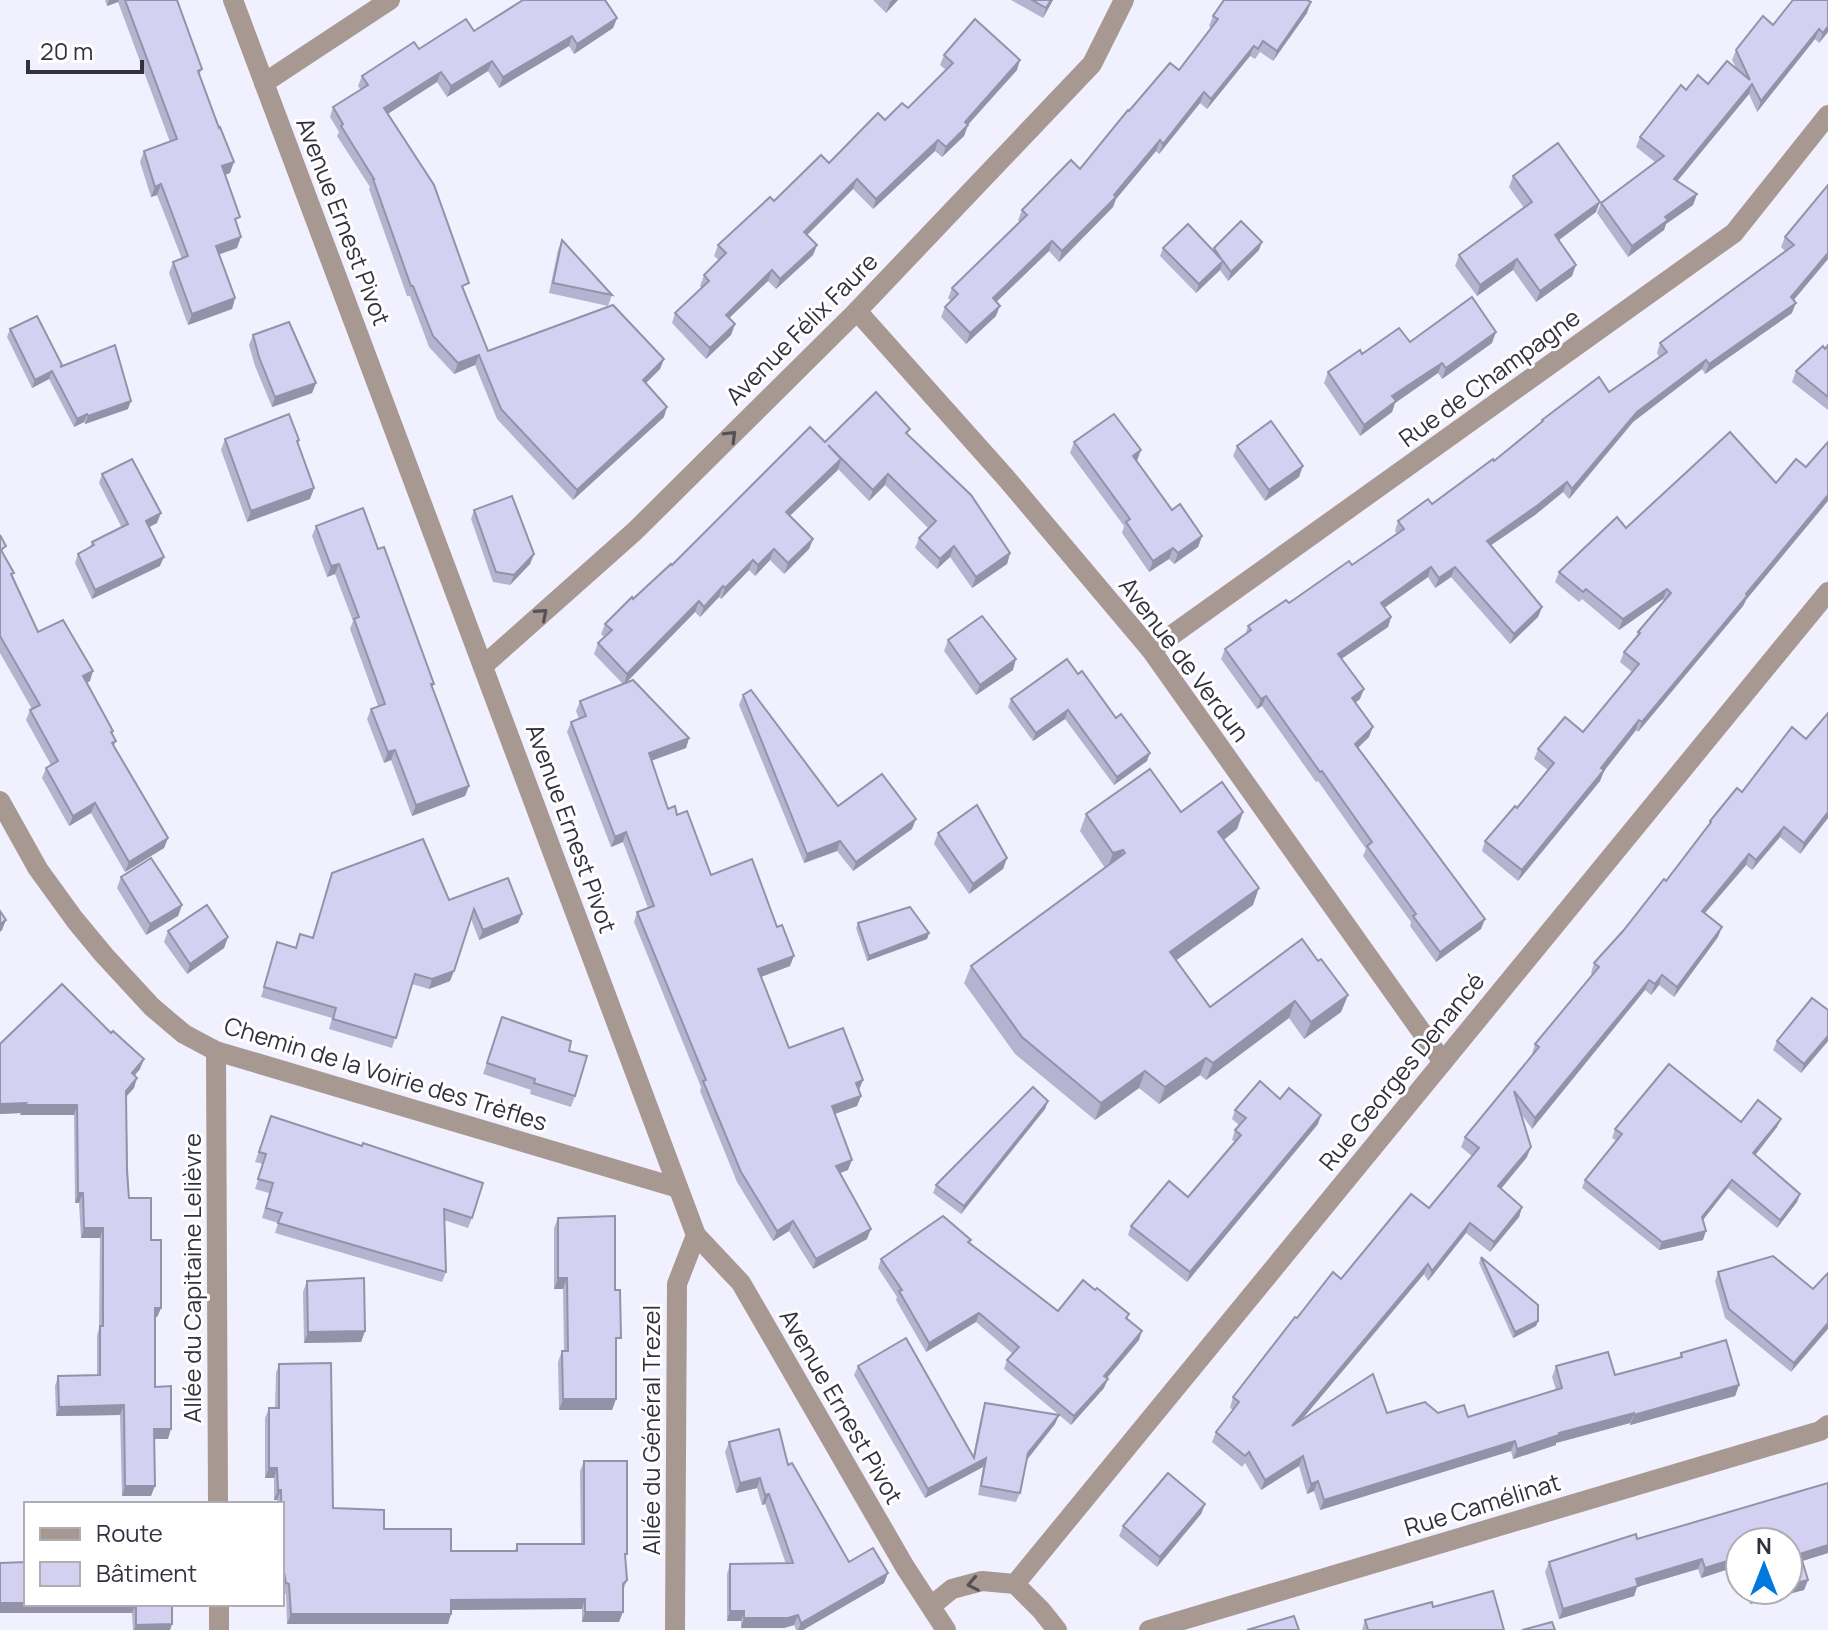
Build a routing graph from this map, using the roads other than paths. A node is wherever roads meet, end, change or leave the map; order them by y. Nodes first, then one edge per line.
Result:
1 (233, 0) edge
2 (390, 0) edge
3 (1124, 0) edge
4 (264, 83) junction
5 (1828, 115) edge
6 (857, 311) junction
7 (1828, 592) edge
8 (1151, 650) junction
9 (483, 666) junction
10 (0, 801) edge
11 (216, 1051) junction
12 (1443, 1062) junction
13 (678, 1188) junction
14 (696, 1235) junction
15 (1828, 1425) edge
16 (218, 1502) edge
17 (1015, 1584) junction
18 (219, 1606) edge
19 (931, 1606) junction
20 (219, 1630) edge
21 (675, 1630) edge
22 (946, 1630) edge
23 (1057, 1630) edge
24 (1149, 1630) edge

1 - 4 street, Avenue Ernest Pivot
2 - 4 street
3 - 6 street, Avenue Félix Faure
4 - 9 street, Avenue Ernest Pivot
5 - 8 street, Rue de Champagne
6 - 8 street, Avenue de Verdun
9 -> 6 street, Avenue Félix Faure
7 - 12 street, Rue Georges Denancé
8 - 12 street, Avenue de Verdun
9 - 13 street, Avenue Ernest Pivot
10 - 11 street, Chemin de la Voirie des Trèfles
11 - 13 street, Chemin de la Voirie des Trèfles
11 - 16 street, Allée du Capitaine Lelièvre
12 - 17 street, Rue Georges Denancé
13 - 14 street, Avenue Ernest Pivot
14 - 19 street, Avenue Ernest Pivot
14 - 21 street, Allée du Général Trezel
15 - 24 street, Rue Camélinat
17 -> 19 street
17 - 23 street
18 - 20 street
19 - 22 street, Avenue Ernest Pivot

